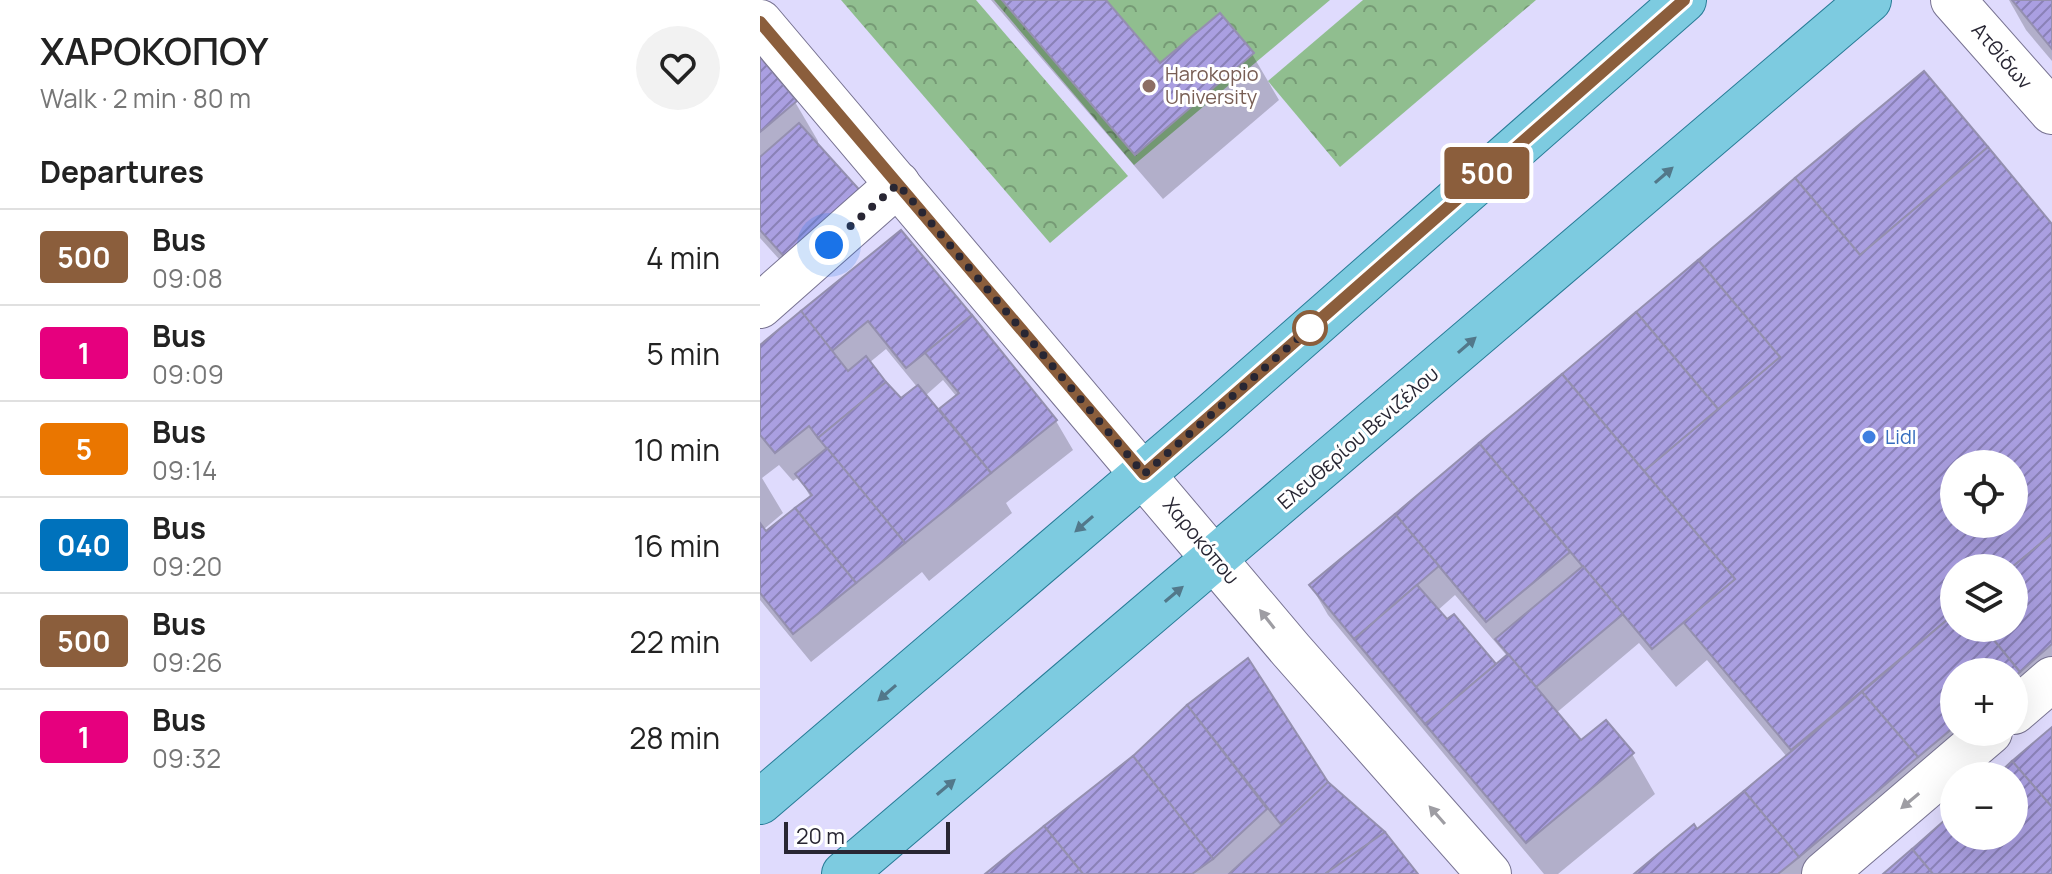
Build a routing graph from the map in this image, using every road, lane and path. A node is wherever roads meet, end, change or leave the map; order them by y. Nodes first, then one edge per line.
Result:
1 (1684, 0) edge
2 (1869, 0) edge
3 (1953, 0) edge
4 (760, 22) edge
5 (2052, 112) edge
6 (898, 184) junction
7 (760, 306) edge
8 (1144, 474) junction
9 (1216, 559) junction
10 (2052, 679) edge
11 (2028, 700) edge
12 (1974, 746) edge
13 (760, 802) edge
14 (844, 874) edge
15 (1489, 874) edge
16 (1824, 874) edge

1 - 8 main road
9 -> 2 main road, Ελευθερίου Βενιζέλου
3 - 5 street, Ατθίδων
4 - 6 street, Χαροκόπου
6 - 7 street
6 - 8 street, Χαροκόπου
8 - 9 street, Χαροκόπου
8 -> 13 main road
14 -> 9 main road, Ελευθερίου Βενιζέλου
15 -> 9 street, Χαροκόπου
10 - 11 street
12 -> 16 street

